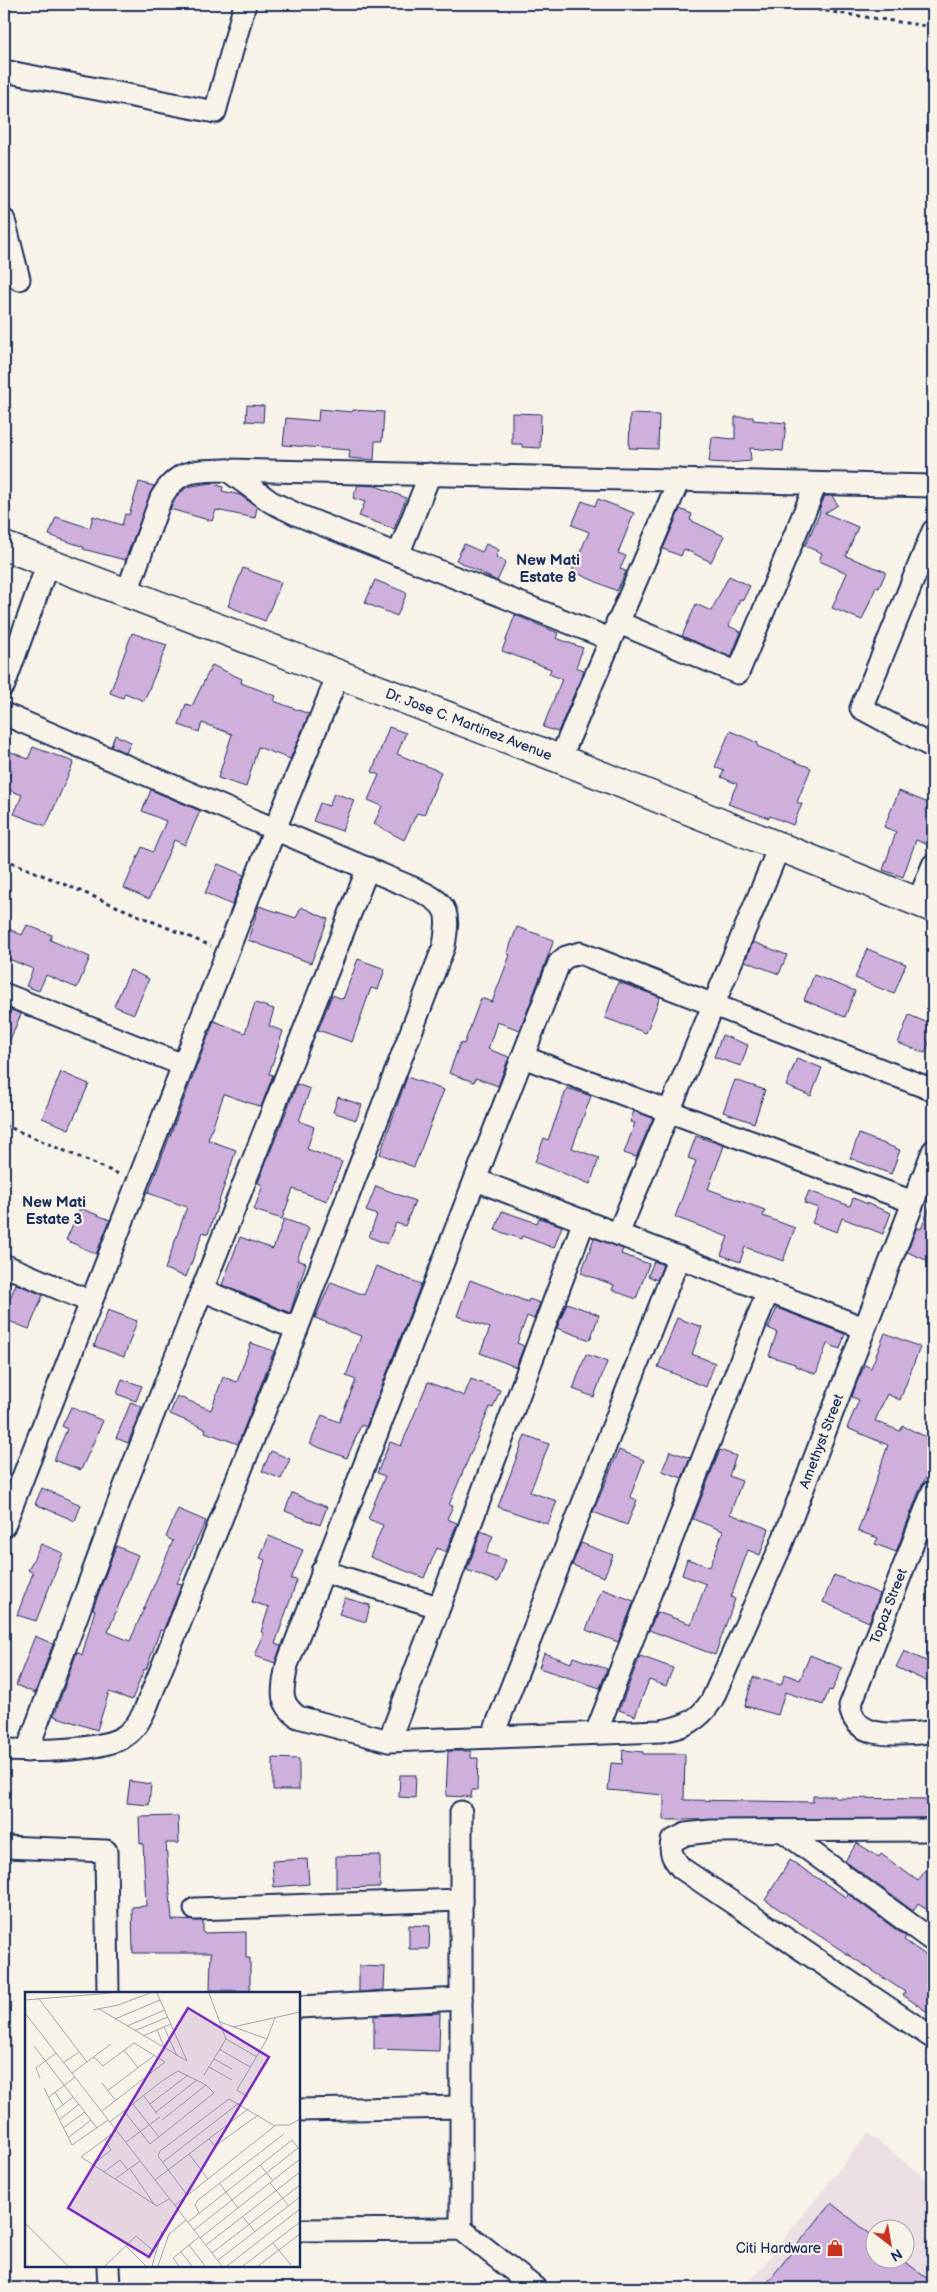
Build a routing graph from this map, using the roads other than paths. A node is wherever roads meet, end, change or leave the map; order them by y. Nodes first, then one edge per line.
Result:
1 (245, 4) edge
2 (4, 71) edge
3 (4, 220) edge
4 (19, 279) dead end
5 (227, 470) junction
6 (430, 474) junction
7 (679, 480) junction
8 (816, 484) junction
9 (933, 486) edge
10 (933, 531) edge
11 (4, 546) edge
12 (398, 555) junction
13 (48, 563) junction
14 (127, 592) junction
15 (614, 631) junction
16 (338, 674) junction
17 (4, 685) edge
18 (4, 714) edge
19 (933, 747) edge
20 (560, 759) junction
21 (276, 829) junction
22 (780, 845) junction
23 (933, 865) edge
24 (368, 868) junction
25 (926, 905) edge
26 (4, 994) edge
27 (712, 1004) junction
28 (522, 1057) junction
29 (183, 1065) junction
30 (933, 1090) edge
31 (668, 1111) junction
32 (933, 1150) edge
33 (476, 1180) junction
34 (913, 1202) junction
35 (584, 1221) junction
36 (618, 1234) junction
37 (679, 1257) junction
38 (4, 1272) edge
39 (202, 1290) junction
40 (768, 1291) junction
41 (91, 1302) junction
42 (864, 1328) junction
43 (296, 1329) junction
44 (933, 1491) edge
45 (4, 1526) edge
46 (322, 1571) junction
47 (438, 1607) junction
48 (933, 1732) edge
49 (596, 1733) junction
50 (492, 1737) junction
51 (389, 1741) junction
52 (4, 1750) edge
53 (27, 1750) junction
54 (461, 1812) dead end
55 (911, 1830) junction
56 (933, 1830) edge
57 (783, 1831) junction
58 (933, 1845) edge
59 (4, 1847) edge
60 (461, 1900) junction
61 (194, 1909) dead end
62 (933, 1941) edge
63 (108, 1992) edge
64 (461, 1999) junction
65 (300, 2007) edge
66 (933, 2038) edge
67 (461, 2108) junction
68 (300, 2110) edge
69 (460, 2228) junction
70 (300, 2230) edge
71 (108, 2267) edge
72 (109, 2288) edge
73 (535, 2288) edge

1 - 2 street
3 - 4 street
5 - 6 street
5 - 12 street
5 - 14 street
6 - 7 street
6 - 12 street
7 - 8 street
7 - 15 street
8 - 9 street
8 - 15 street
10 - 19 street
11 - 13 street, Dr. Jose C. Martinez Avenue
12 - 15 street
13 - 14 street, Dr. Jose C. Martinez Avenue
13 - 17 street
14 - 16 street, Dr. Jose C. Martinez Avenue
15 - 20 street
16 - 20 street, Dr. Jose C. Martinez Avenue
16 - 21 street
18 - 21 street
20 - 22 street, Dr. Jose C. Martinez Avenue
21 - 24 street
21 - 29 street
22 - 25 street, Dr. Jose C. Martinez Avenue
22 - 27 street
23 - 25 street
24 - 39 street
24 - 43 street
26 - 29 street
27 - 28 street
27 - 30 street
27 - 31 street
28 - 31 street
28 - 33 street
29 - 41 street
31 - 34 street
31 - 36 street
32 - 34 street, Amethyst Street
33 - 35 street
33 - 46 street
34 - 42 street, Amethyst Street
35 - 36 street
35 - 47 street
36 - 37 street
37 - 40 street
37 - 50 street
38 - 41 street
39 - 43 street
39 - 53 street
40 - 42 street
40 - 49 street
41 - 45 street
42 - 49 street, Amethyst Street
43 - 53 street
44 - 48 street, Topaz Street
46 - 47 street
46 - 51 street
47 - 51 street
49 - 50 street
50 - 51 street
52 - 53 street
54 - 60 street
55 - 56 street
55 - 57 street
55 - 58 street
57 - 62 street
57 - 66 street
59 - 63 street
60 - 61 street
60 - 64 street
64 - 65 street
64 - 67 street
67 - 68 street
67 - 69 street
69 - 70 street
69 - 73 street
71 - 72 street

